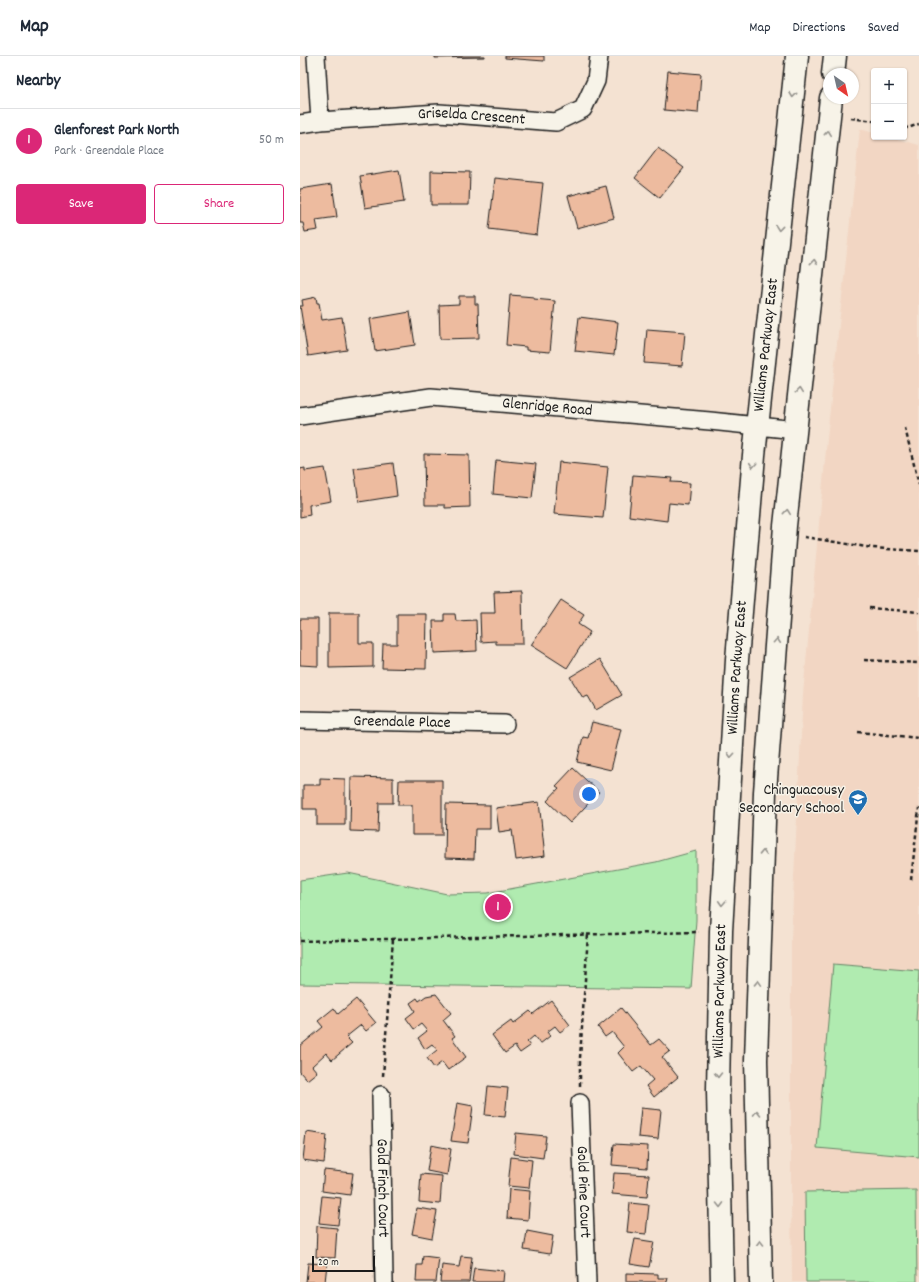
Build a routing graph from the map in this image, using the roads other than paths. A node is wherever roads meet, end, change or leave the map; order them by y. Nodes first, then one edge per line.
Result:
1 (316, 56) edge
2 (599, 56) edge
3 (797, 56) edge
4 (835, 56) edge
5 (834, 68) edge
6 (830, 104) edge
7 (320, 121) junction
8 (300, 124) edge
9 (300, 416) edge
10 (757, 426) junction
11 (796, 430) junction
12 (300, 720) edge
13 (505, 724) dead end
14 (381, 1095) road end
15 (580, 1103) road end
16 (384, 1282) edge
17 (588, 1282) edge
18 (722, 1282) edge
19 (761, 1282) edge

1 - 7 street
2 - 7 street, Griselda Crescent
3 -> 10 main road, Williams Parkway East
4 - 5 main road
11 -> 6 main road
7 - 8 street, Griselda Crescent
9 - 10 street, Glenridge Road
10 - 11 street, Glenridge Road
10 -> 18 main road, Williams Parkway East
19 -> 11 main road
12 - 13 street, Greendale Place
14 - 16 street, Gold Finch Court
15 - 17 street, Gold Pine Court

